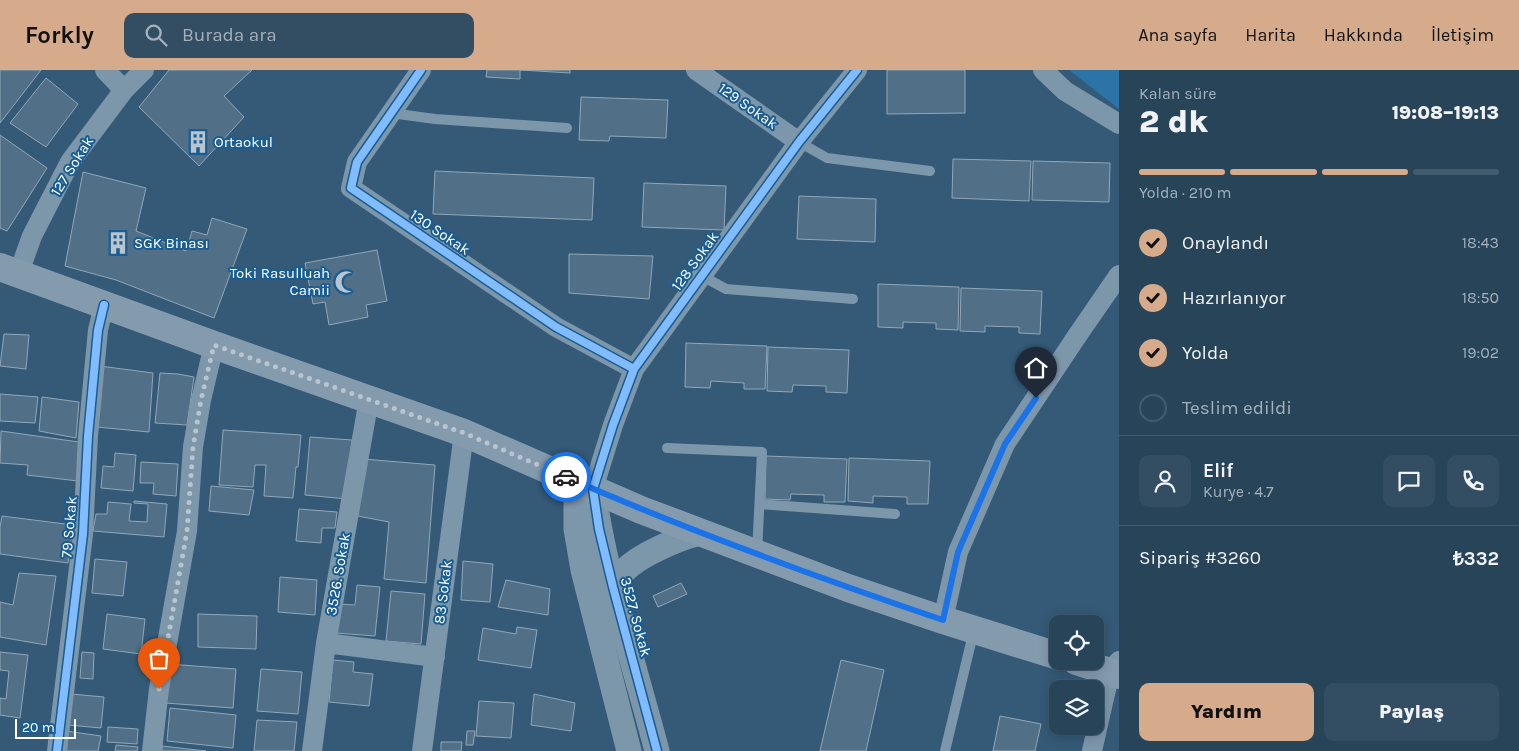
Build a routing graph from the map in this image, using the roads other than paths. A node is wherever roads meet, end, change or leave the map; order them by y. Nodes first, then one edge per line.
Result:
1 (105, 70) edge
2 (144, 70) edge
3 (421, 70) edge
4 (696, 70) edge
5 (857, 70) edge
6 (1043, 70) edge
7 (124, 90) junction
8 (392, 112) junction
9 (1119, 124) edge
10 (567, 128) dead end
11 (799, 142) junction
12 (930, 171) dead end
13 (9, 271) edge
14 (1119, 275) edge
15 (702, 276) junction
16 (853, 299) dead end
17 (104, 305) junction
18 (214, 345) junction
19 (634, 369) junction
20 (369, 399) junction
21 (464, 433) junction
22 (667, 448) dead end
23 (585, 485) junction
24 (760, 504) junction
25 (895, 514) dead end
26 (700, 533) junction
27 (757, 554) junction
28 (613, 587) junction
29 (943, 620) junction
30 (974, 629) junction
31 (326, 643) junction
32 (1049, 653) edge
33 (435, 657) junction
34 (1116, 669) edge
35 (56, 751) edge
36 (152, 751) edge
37 (312, 751) edge
38 (422, 751) edge
39 (628, 751) edge
40 (657, 751) edge
41 (945, 751) edge
42 (1092, 751) edge

1 - 7 street
2 - 7 street, 127 Sokak
3 - 8 street, 130 Sokak
4 - 11 street, 129 Sokak
5 - 11 street, 128 Sokak
6 - 9 street
7 - 13 street, 127 Sokak
8 - 10 lane
8 - 19 street, 130 Sokak
11 - 12 lane
11 - 15 street, 128 Sokak
13 - 17 main road
14 - 29 street
15 - 16 lane
15 - 19 street, 128 Sokak
17 - 18 main road
17 - 35 street, 79 Sokak
18 - 20 main road
18 - 36 street
19 - 23 street, 128 Sokak
20 - 21 main road
20 - 31 street, 3526. Sokak
21 - 23 main road
21 - 33 street, 83 Sokak
22 - 24 lane
23 - 26 main road
23 - 28 street, 3527. Sokak
23 - 39 street
24 - 25 lane
24 - 27 lane
26 - 27 main road
26 - 28 street
27 - 29 main road
28 - 40 street, 3527. Sokak
29 - 30 main road
30 - 32 main road
30 - 41 lane
31 - 33 street
31 - 37 street, 3526. Sokak
33 - 38 street, 83 Sokak
34 - 42 street

